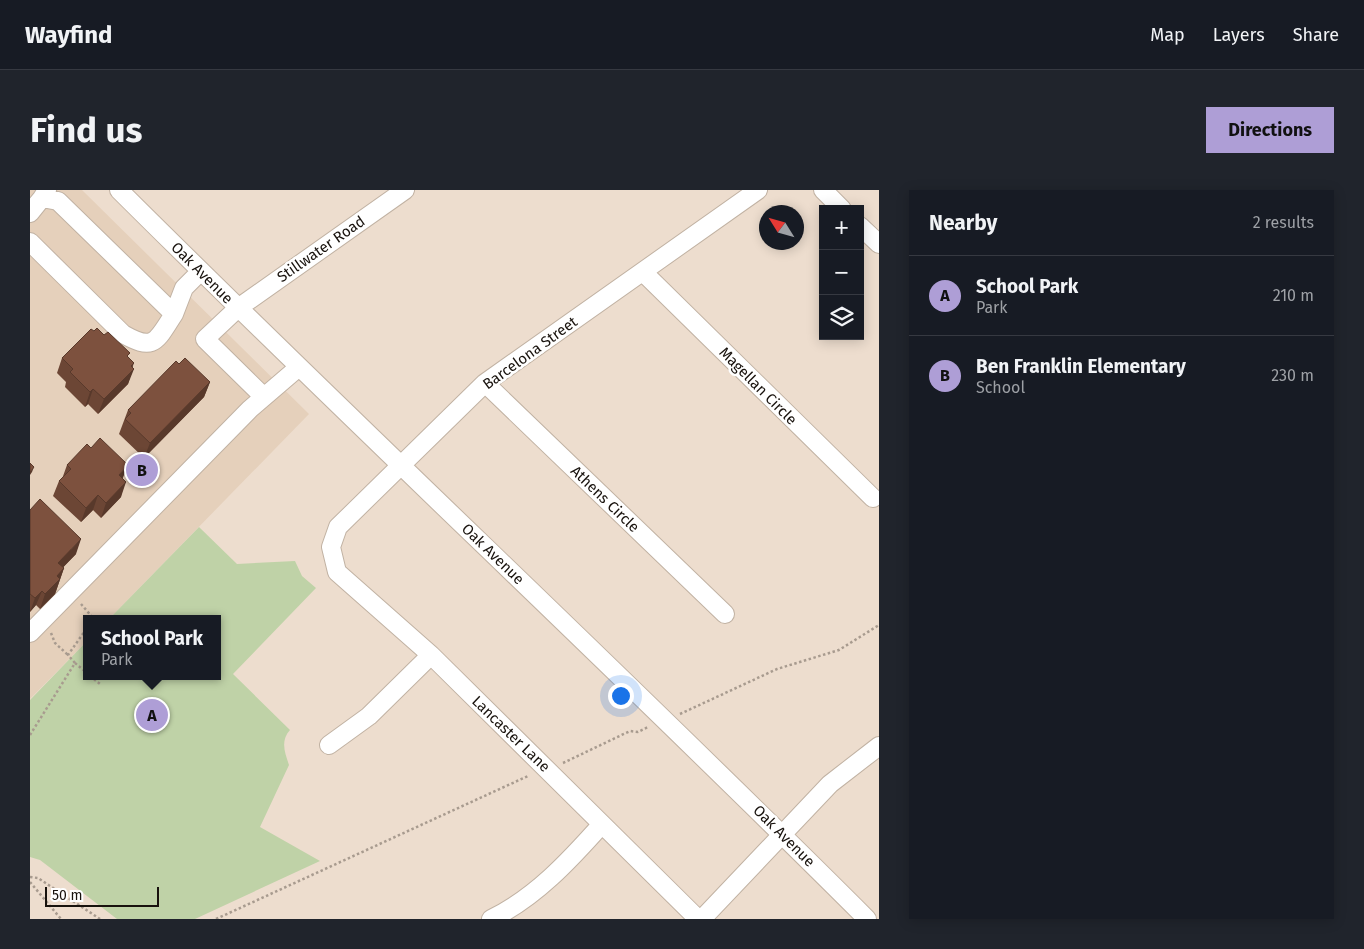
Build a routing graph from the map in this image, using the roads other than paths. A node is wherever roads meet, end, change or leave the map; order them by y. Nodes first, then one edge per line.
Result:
1 (119, 190) edge
2 (405, 190) edge
3 (758, 190) edge
4 (823, 190) edge
5 (45, 194) edge
6 (838, 205) edge
7 (30, 213) edge
8 (864, 230) edge
9 (30, 242) edge
10 (879, 244) edge
11 (201, 271) junction
12 (644, 273) junction
13 (238, 308) junction
14 (174, 314) junction
15 (299, 367) junction
16 (485, 384) junction
17 (264, 397) junction
18 (401, 464) junction
19 (873, 498) dead end
20 (332, 547) joint
21 (726, 614) dead end
22 (30, 633) edge
23 (431, 655) junction
24 (330, 745) dead end
25 (875, 755) edge
26 (602, 824) junction
27 (782, 834) junction
28 (491, 919) edge
29 (700, 919) edge
30 (867, 919) edge

1 - 11 street, Oak Avenue
2 - 13 street, Stillwater Road
3 - 12 street, Barcelona Street
4 - 6 street
5 - 7 street
5 - 14 street
8 - 10 street
9 - 14 street
11 - 13 street, Oak Avenue
11 - 14 street
12 - 16 street, Barcelona Street
12 - 19 street, Magellan Circle
13 - 15 street, Oak Avenue
13 - 17 street, Stillwater Road
15 - 17 street
15 - 18 street, Oak Avenue
16 - 18 street, Barcelona Street
16 - 21 street, Athens Circle
17 - 22 street
18 - 20 street, Barcelona Street
18 - 27 street, Oak Avenue
20 - 23 street, Lancaster Lane
23 - 24 street
23 - 26 street, Lancaster Lane
25 - 27 street
26 - 28 street
26 - 29 street, Lancaster Lane
27 - 29 street
27 - 30 street, Oak Avenue

